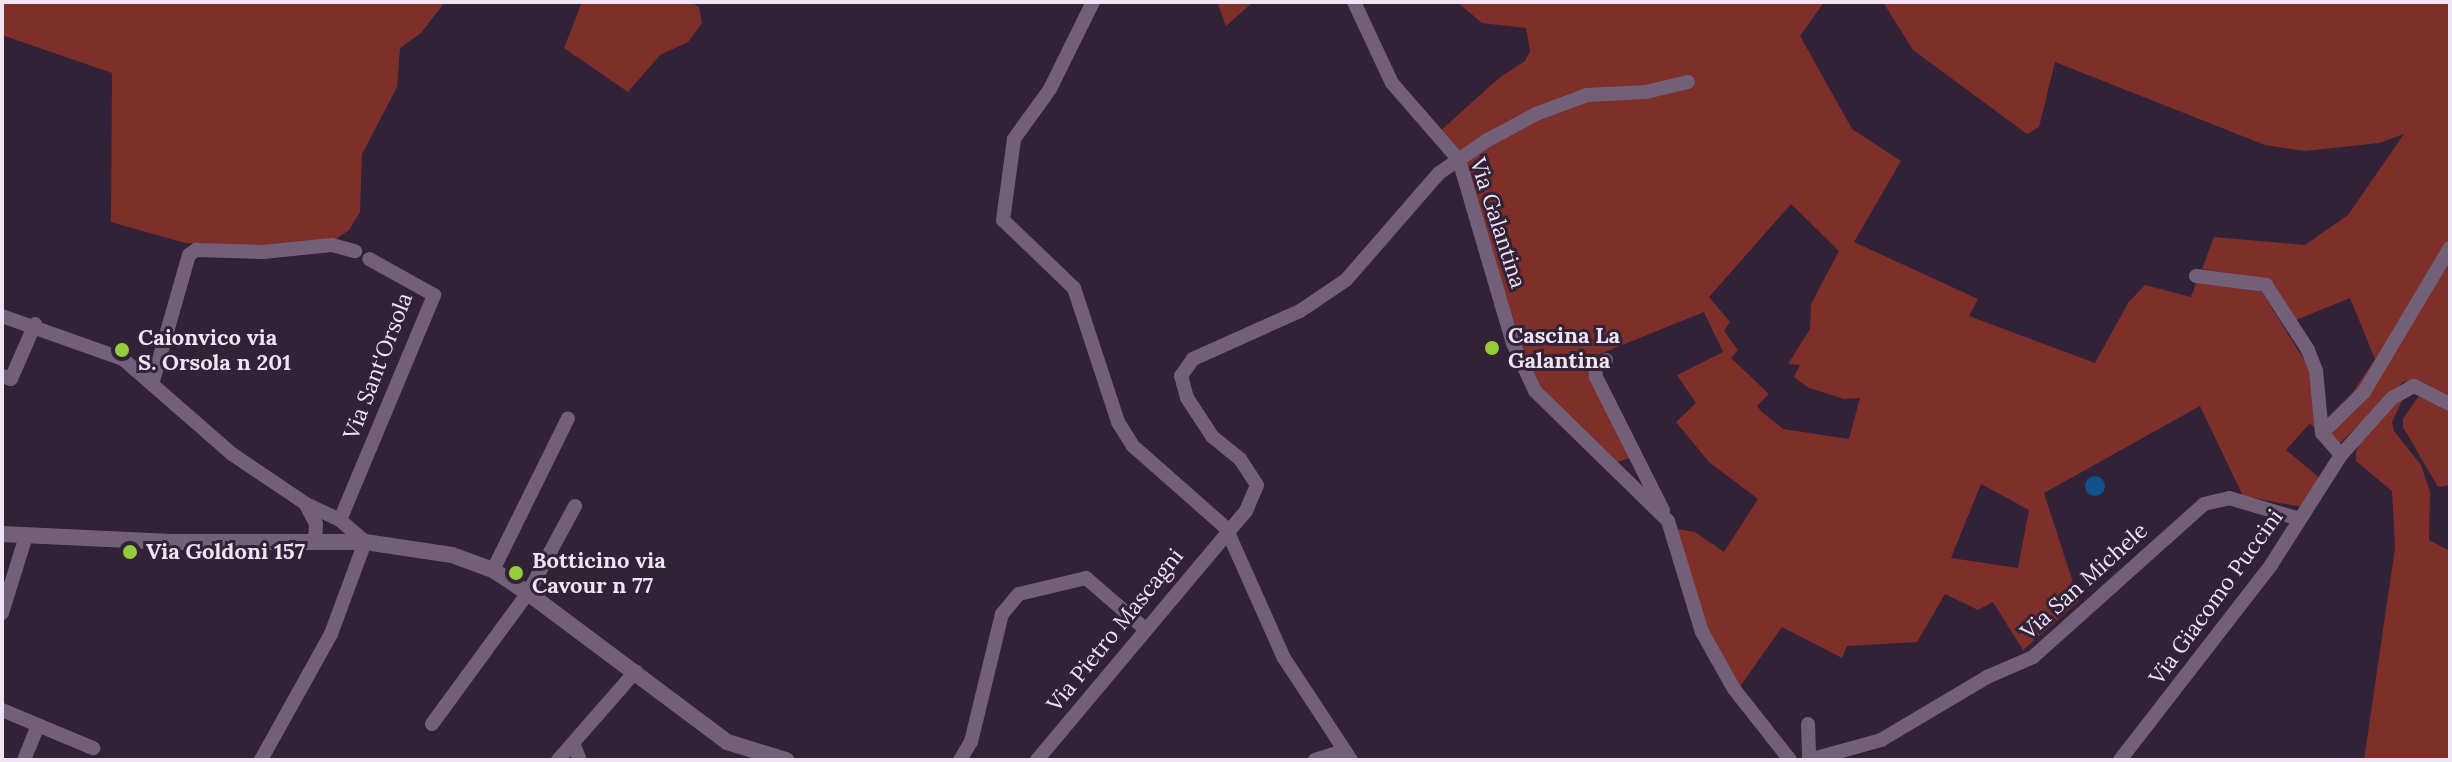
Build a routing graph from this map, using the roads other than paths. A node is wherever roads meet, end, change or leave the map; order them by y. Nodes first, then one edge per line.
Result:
1 (1093, 2) edge
2 (1354, 2) edge
3 (1688, 82) dead end
4 (1459, 160) junction
5 (2450, 248) edge
6 (355, 251) dead end
7 (369, 259) dead end
8 (2196, 276) dead end
9 (2, 316) edge
10 (35, 324) junction
11 (1606, 360) dead end
12 (2, 376) edge
13 (153, 381) junction
14 (2450, 404) edge
15 (568, 418) dead end
16 (2322, 433) junction
17 (2341, 455) junction
18 (306, 504) junction
19 (575, 506) dead end
20 (2300, 519) junction
21 (340, 520) junction
22 (1668, 521) junction
23 (1226, 528) junction
24 (2, 534) edge
25 (26, 536) junction
26 (315, 541) junction
27 (365, 542) junction
28 (493, 570) junction
29 (528, 593) junction
30 (2, 613) edge
31 (1144, 628) junction
32 (636, 671) junction
33 (2, 710) edge
34 (432, 724) dead end
35 (1808, 724) dead end
36 (37, 728) junction
37 (573, 743) junction
38 (93, 748) dead end
39 (1347, 756) edge
40 (24, 760) edge
41 (261, 760) edge
42 (558, 760) edge
43 (580, 760) edge
44 (786, 760) edge
45 (960, 760) edge
46 (1037, 760) edge
47 (1315, 760) edge
48 (1790, 760) edge
49 (2120, 760) edge

1 - 23 street
2 - 4 street, Via Galantina
3 - 4 street
4 - 22 street, Via Galantina
4 - 23 street, Via Pietro Mascagni
5 - 16 street
6 - 13 street
7 - 21 street, Via Sant'Orsola
8 - 16 street
9 - 10 street
10 - 12 street
10 - 13 street
11 - 22 street, Via Galantina
13 - 18 street
14 - 17 street, Via Giacomo Puccini
15 - 28 street
16 - 17 street
17 - 20 street, Via Giacomo Puccini
18 - 21 street
18 - 26 street
19 - 29 street
20 - 35 street, Via San Michele
20 - 49 street, Via Giacomo Puccini
21 - 27 street
22 - 48 street, Via Galantina
23 - 31 street, Via Pietro Mascagni
23 - 39 street
24 - 25 street
25 - 26 street
25 - 30 street
26 - 27 street
27 - 28 street
27 - 41 street
28 - 29 street
29 - 32 street
29 - 34 street
31 - 45 street
31 - 46 street, Via Pietro Mascagni
32 - 37 street
32 - 44 street
33 - 36 street
36 - 38 street
36 - 40 street
37 - 42 street
37 - 43 street
39 - 47 street

